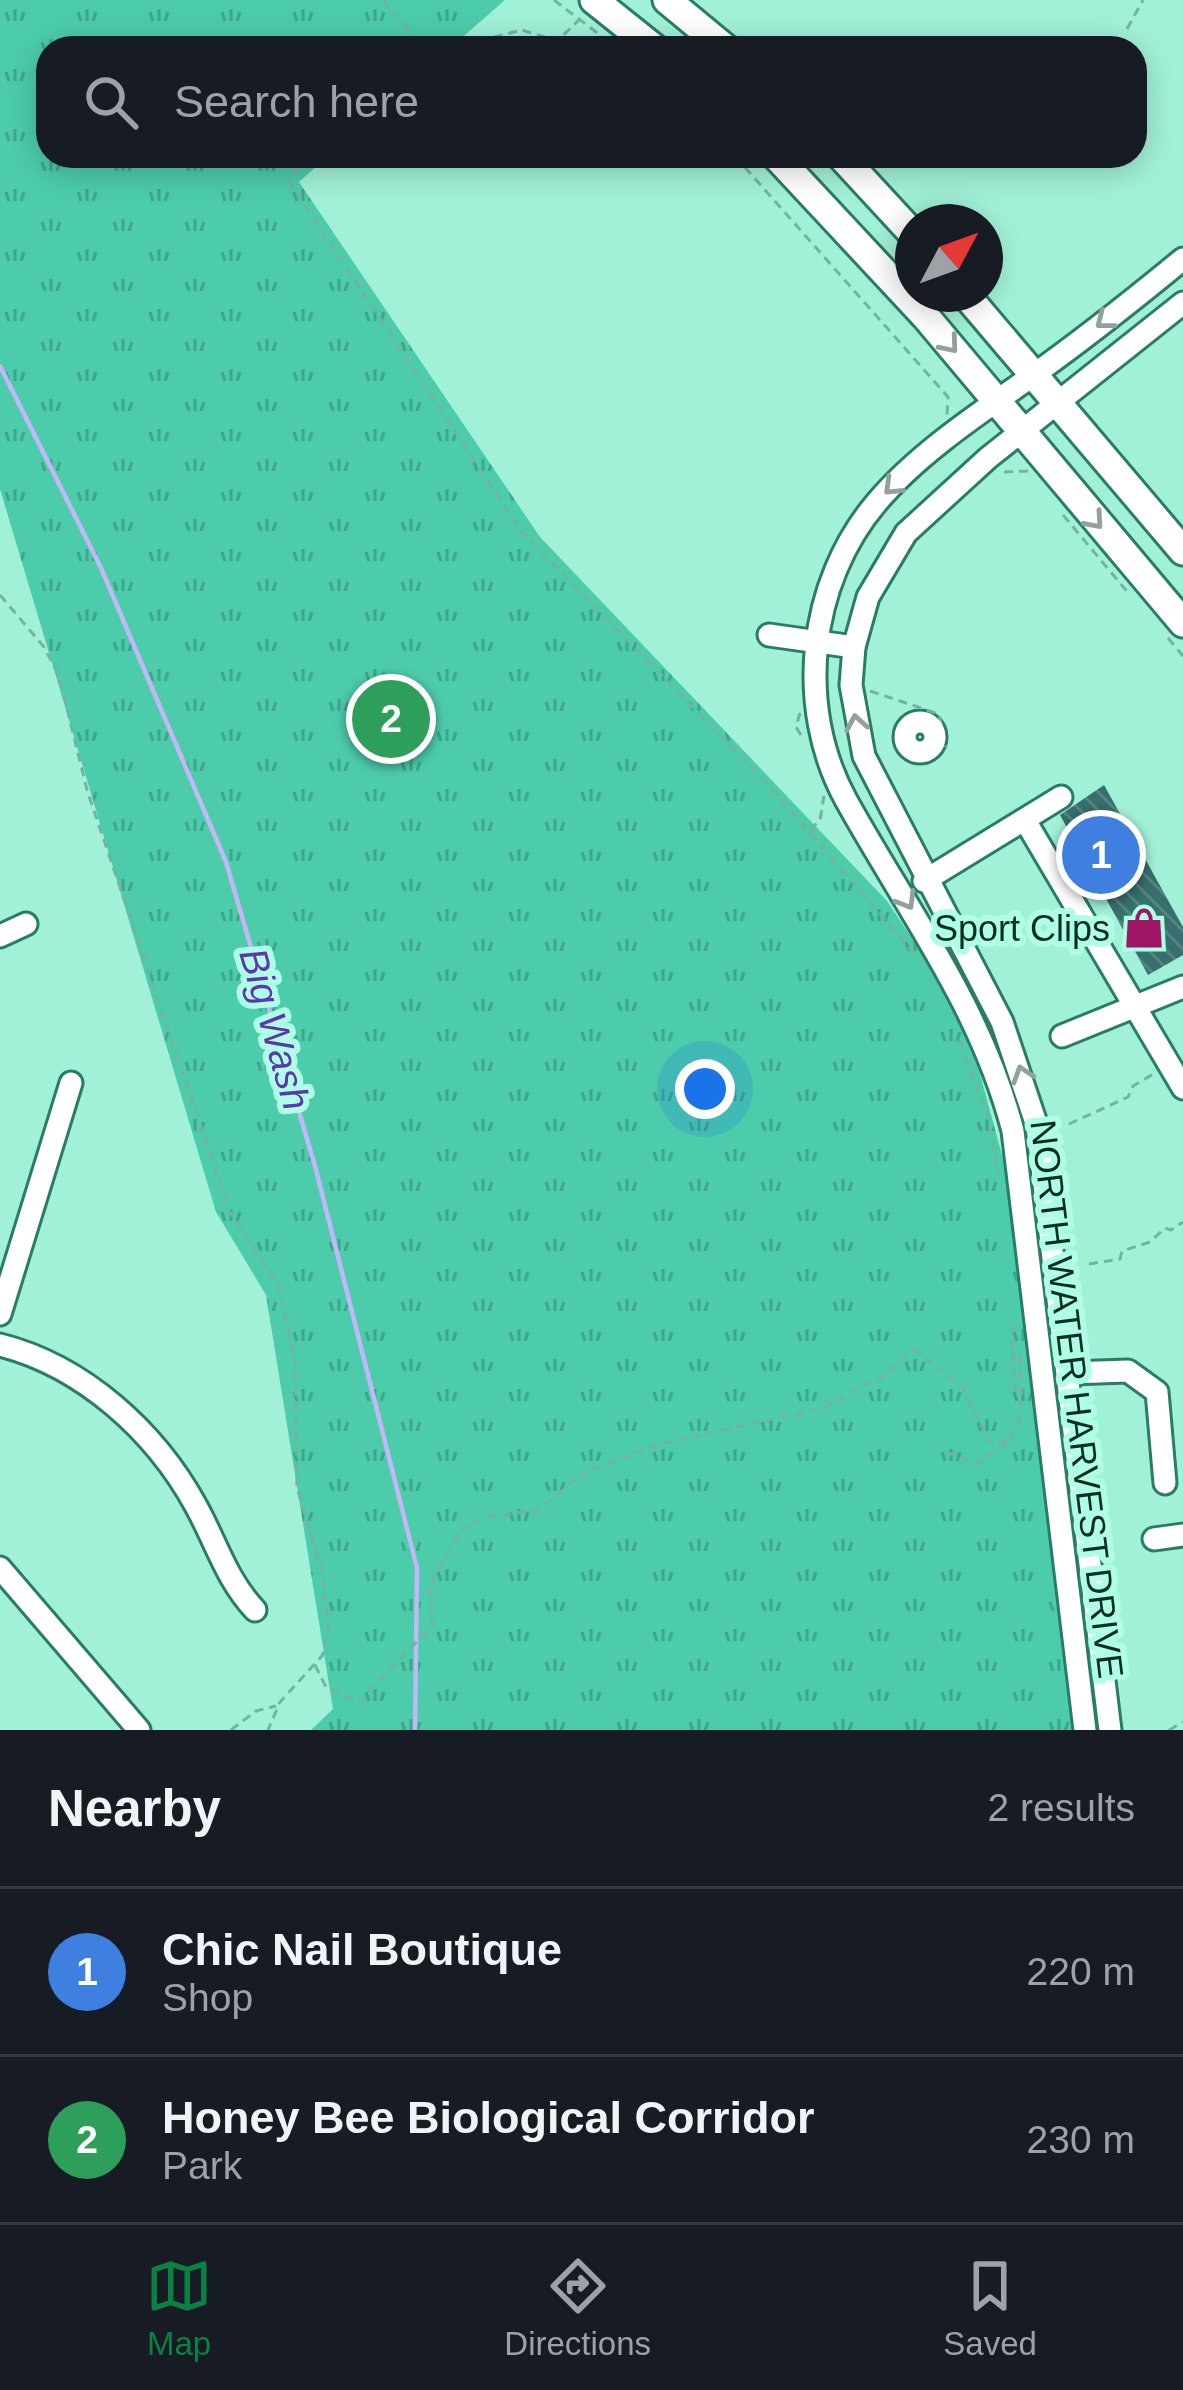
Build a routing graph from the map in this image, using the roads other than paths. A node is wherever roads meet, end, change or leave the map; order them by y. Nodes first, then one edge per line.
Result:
1 (667, 0) edge
2 (587, 9) edge
3 (633, 36) edge
4 (710, 36) edge
5 (788, 168) edge
6 (852, 168) edge
7 (895, 214) edge
8 (1183, 259) edge
9 (1183, 303) edge
10 (980, 312) edge
11 (1032, 376) junction
12 (996, 401) junction
13 (1055, 403) junction
14 (1020, 432) junction
15 (1183, 551) edge
16 (1183, 623) edge
17 (770, 635) dead end
18 (818, 640) junction
19 (854, 646) junction
20 (1061, 797) dead end
21 (1026, 822) junction
22 (924, 881) junction
23 (26, 924) dead end
24 (0, 936) edge
25 (1183, 987) edge
26 (1135, 1006) junction
27 (1062, 1036) dead end
28 (71, 1084) dead end
29 (1183, 1088) edge
30 (0, 1314) edge
31 (0, 1346) edge
32 (1069, 1373) junction
33 (1165, 1483) dead end
34 (1154, 1539) dead end
35 (1181, 1542) edge
36 (0, 1568) edge
37 (255, 1610) dead end
38 (139, 1730) edge
39 (1085, 1730) edge
40 (1110, 1730) edge

1 - 4 main road
2 - 3 main road
5 -> 12 main road
6 - 7 main road
8 -> 11 street, NORTH WATER HARVEST DRIVE
9 - 13 street, NORTH WATER HARVEST DRIVE
10 - 11 main road
11 - 12 street, NORTH WATER HARVEST DRIVE
11 - 13 main road
12 - 14 main road
12 -> 18 street, NORTH WATER HARVEST DRIVE
13 - 14 street, NORTH WATER HARVEST DRIVE
13 - 15 main road
14 -> 16 main road
14 - 19 street, NORTH WATER HARVEST DRIVE
17 - 18 street
18 - 19 street
18 -> 39 street, NORTH WATER HARVEST DRIVE
22 -> 19 street, NORTH WATER HARVEST DRIVE
20 - 21 street
21 - 22 street
21 - 26 street
32 -> 22 street, NORTH WATER HARVEST DRIVE
23 - 24 street
25 - 26 street
26 - 27 street
26 - 29 street
28 - 30 street
31 - 37 street
32 - 33 street
32 - 40 street, NORTH WATER HARVEST DRIVE
34 - 35 street
36 - 38 street

